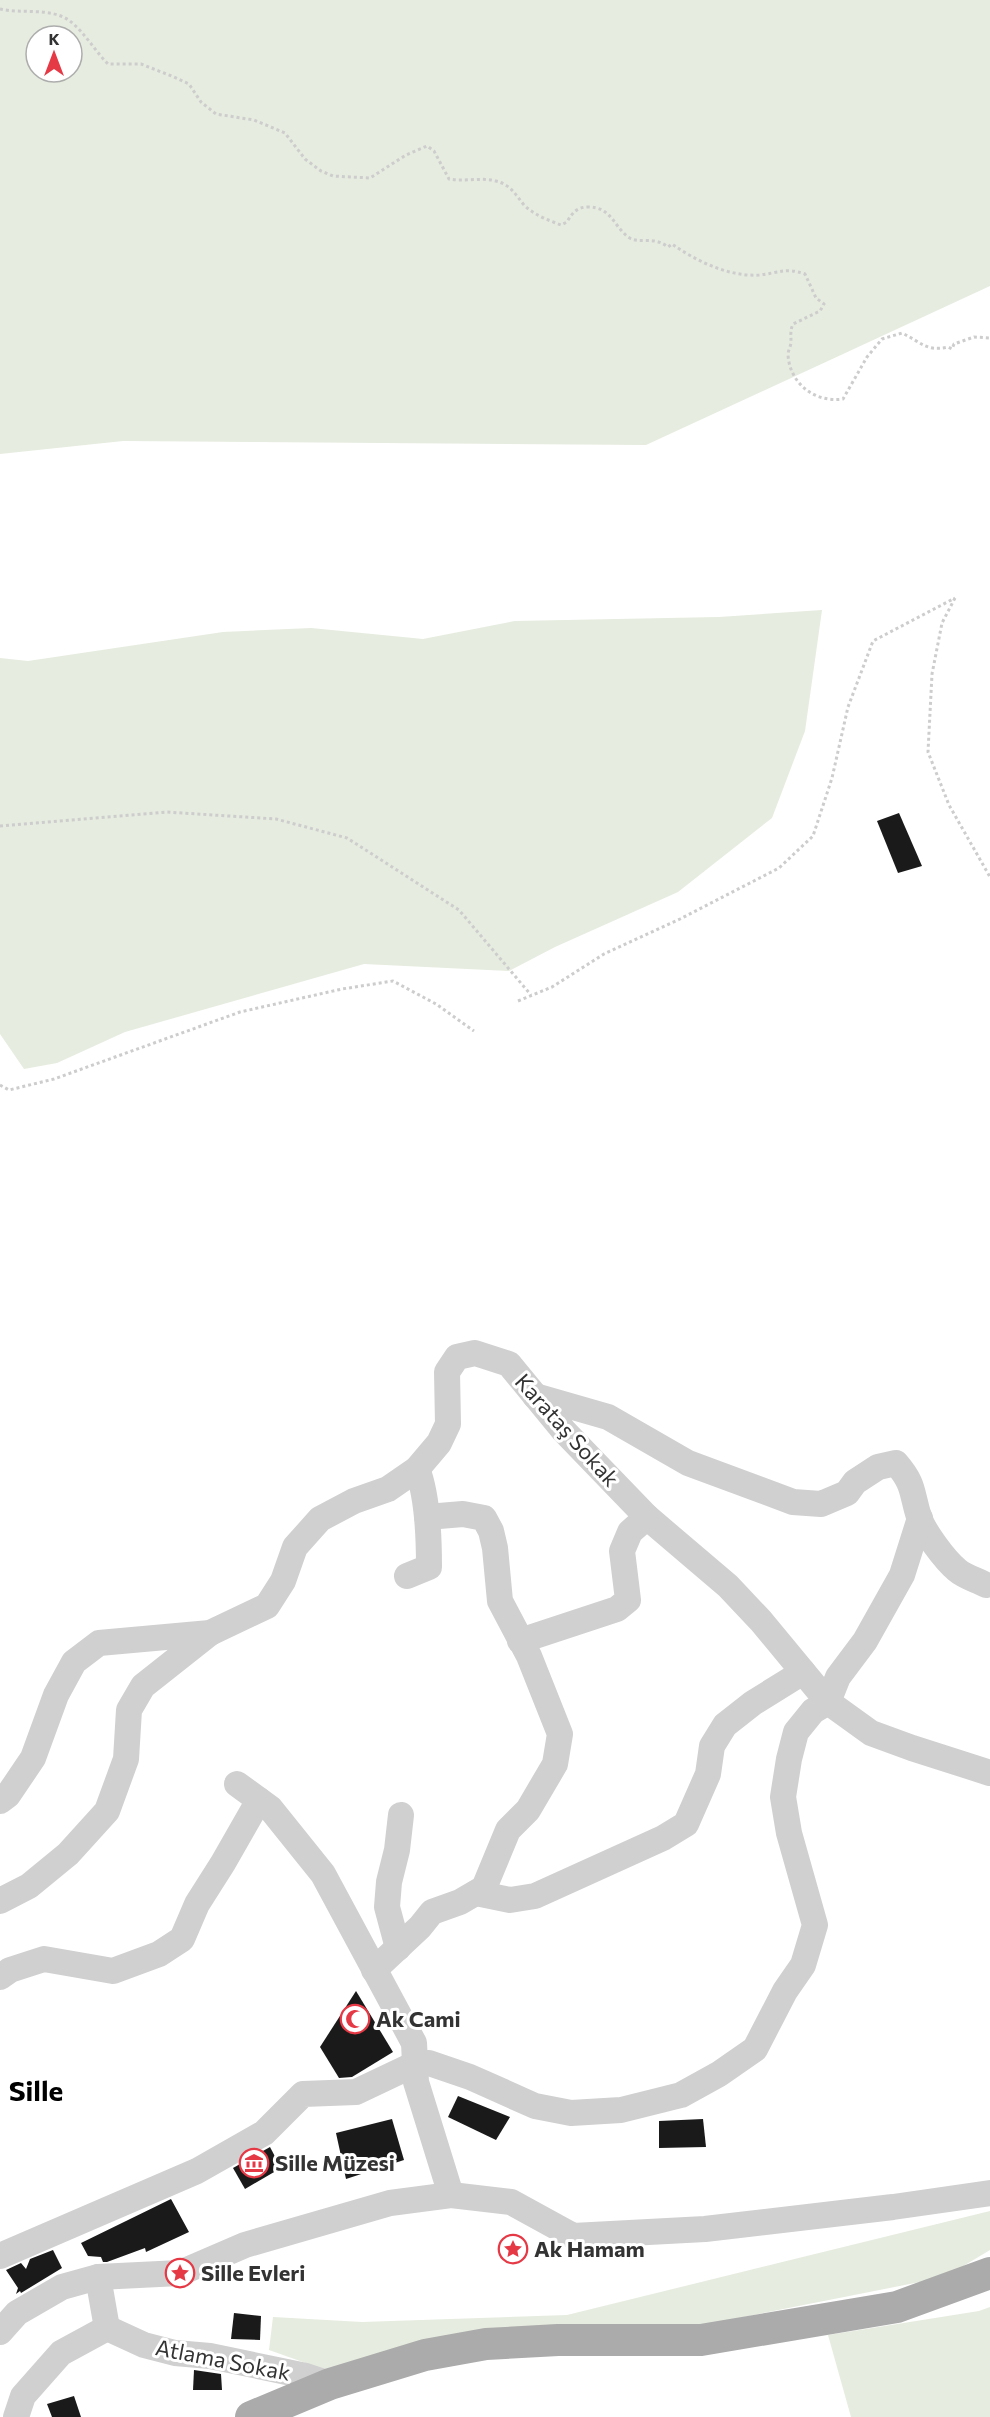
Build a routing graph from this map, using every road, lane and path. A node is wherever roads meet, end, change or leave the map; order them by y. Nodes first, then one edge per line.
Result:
1 (0, 9) edge
2 (990, 338) edge
3 (0, 826) edge
4 (990, 877) edge
5 (531, 995) junction
6 (518, 1001) dead end
7 (474, 1031) dead end
8 (0, 1084) edge
9 (535, 1396) junction
10 (417, 1469) junction
11 (427, 1517) junction
12 (647, 1517) junction
13 (920, 1518) junction
14 (407, 1576) dead end
15 (986, 1585) dead end
16 (210, 1632) junction
17 (520, 1641) junction
18 (803, 1672) junction
19 (828, 1702) junction
20 (990, 1773) edge
21 (237, 1784) dead end
22 (259, 1800) junction
23 (0, 1801) edge
24 (401, 1815) dead end
25 (476, 1893) junction
26 (0, 1907) edge
27 (398, 1948) junction
28 (374, 1970) junction
29 (0, 1977) edge
30 (415, 2064) junction
31 (990, 2193) edge
32 (451, 2195) junction
33 (0, 2256) edge
34 (990, 2273) edge
35 (98, 2277) junction
36 (107, 2328) junction
37 (0, 2332) edge
38 (330, 2384) junction
39 (16, 2417) edge
40 (251, 2417) edge

1 - 2 path
3 - 5 path
4 - 5 path
5 - 6 path
7 - 8 path
9 - 10 street, Karataş Sokak
9 - 12 street, Karataş Sokak
9 - 13 street
10 - 11 street
10 - 16 street, Karataş Sokak
11 - 14 street
11 - 17 street
12 - 17 street
12 - 18 street, Karataş Sokak
13 - 15 street
13 - 19 street
16 - 23 street, Karataş Sokak
16 - 26 street
17 - 25 street
18 - 19 street, Karataş Sokak
18 - 25 street
19 - 20 street, Karataş Sokak
19 - 30 street
21 - 22 street
22 - 28 street
22 - 29 street
24 - 27 street
25 - 27 street
27 - 28 street
28 - 30 street
30 - 32 street
30 - 33 street
31 - 32 street
32 - 35 street
34 - 38 main road
35 - 36 street
35 - 37 street
36 - 38 street, Atlama Sokak
36 - 39 street
38 - 40 main road

